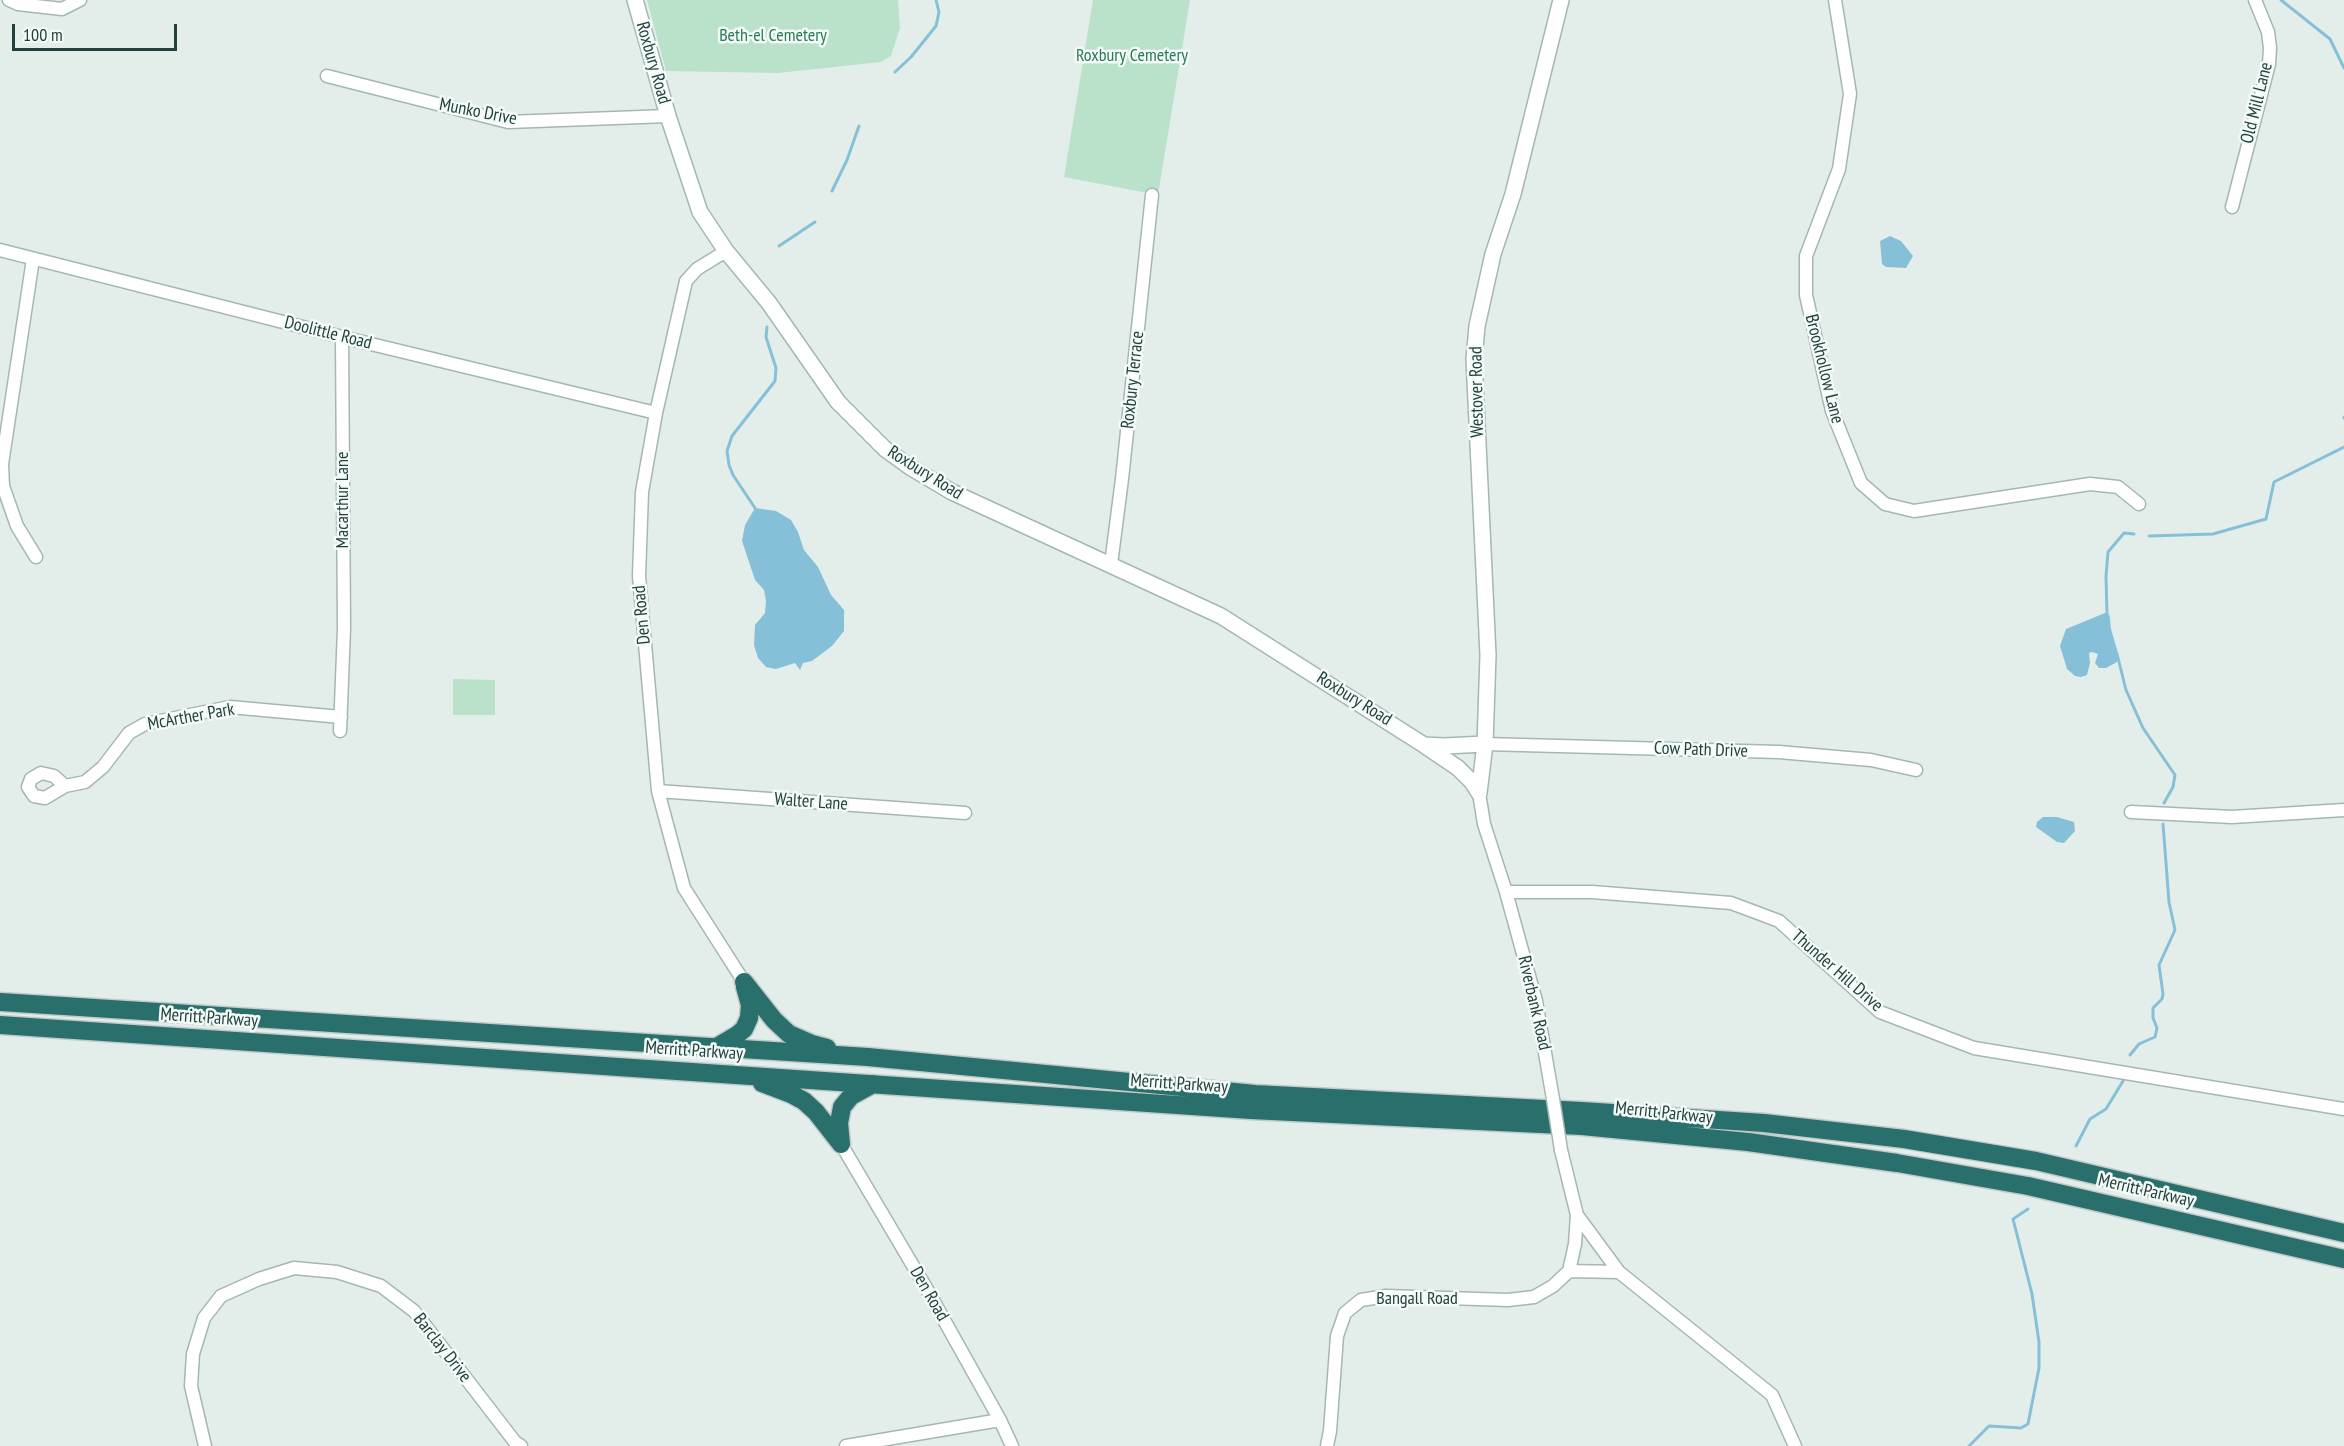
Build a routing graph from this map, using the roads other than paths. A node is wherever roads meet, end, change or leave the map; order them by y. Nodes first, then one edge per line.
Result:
1 (9, 0) edge
2 (80, 0) edge
3 (635, 0) edge
4 (1561, 0) edge
5 (1835, 0) edge
6 (2254, 0) edge
7 (327, 76) dead end
8 (668, 116) junction
9 (1152, 195) dead end
10 (2232, 207) dead end
11 (0, 250) edge
12 (726, 250) junction
13 (33, 259) junction
14 (342, 337) junction
15 (656, 413) junction
16 (2139, 504) dead end
17 (36, 557) dead end
18 (1111, 564) junction
19 (341, 717) junction
20 (340, 731) dead end
21 (1424, 744) junction
22 (1485, 744) junction
23 (1916, 770) dead end
24 (64, 786) dead end
25 (658, 791) junction
26 (1479, 793) junction
27 (2344, 810) edge
28 (2131, 812) dead end
29 (965, 813) dead end
30 (1506, 892) junction
31 (744, 982) junction
32 (0, 1000) edge
33 (0, 1025) edge
34 (715, 1048) junction
35 (868, 1057) junction
36 (734, 1074) junction
37 (873, 1084) junction
38 (2344, 1109) edge
39 (841, 1144) junction
40 (1577, 1215) junction
41 (2344, 1233) edge
42 (2344, 1259) edge
43 (1569, 1271) junction
44 (1619, 1272) junction
45 (1000, 1420) junction
46 (205, 1446) edge
47 (521, 1446) edge
48 (846, 1446) edge
49 (1012, 1446) edge
50 (1327, 1446) edge
51 (1795, 1446) edge

1 - 2 street
3 - 8 street, Roxbury Road
4 - 22 street, Westover Road
5 - 16 street, Brookhollow Lane
6 - 10 street, Old Mill Lane
7 - 8 street, Munko Drive
8 - 12 street, Roxbury Road
9 - 18 street, Roxbury Terrace
11 - 13 street, Doolittle Road
12 - 15 street, Den Road
12 - 18 street, Roxbury Road
13 - 14 street, Doolittle Road
13 - 17 street
14 - 15 street, Doolittle Road
14 - 19 street, Macarthur Lane
15 - 25 street, Den Road
18 - 21 street, Roxbury Road
19 - 20 street
19 - 24 street, McArther Park
21 - 22 street, Roxbury Road
21 - 26 street, Roxbury Road
22 - 23 street, Cow Path Drive
22 - 26 street, Westover Road
25 - 29 street, Walter Lane
25 - 31 street, Den Road
26 - 30 street, Riverbank Road
27 - 28 street
30 - 38 street, Thunder Hill Drive
30 - 40 street, Riverbank Road, bridge
31 - 34 highway
31 - 35 highway
32 - 34 highway, Merritt Parkway
33 - 36 highway, Merritt Parkway
34 - 35 highway, Merritt Parkway
35 - 41 highway, Merritt Parkway
36 - 37 highway, Merritt Parkway
36 - 39 highway
37 - 39 highway
37 - 42 highway, Merritt Parkway
39 - 45 street, Den Road
40 - 43 street, Riverbank Road
40 - 44 street, Riverbank Road
43 - 44 street
43 - 50 street, Bangall Road
44 - 51 street, Riverbank Road
45 - 48 street
45 - 49 street, Den Road
46 - 47 street, Barclay Drive

